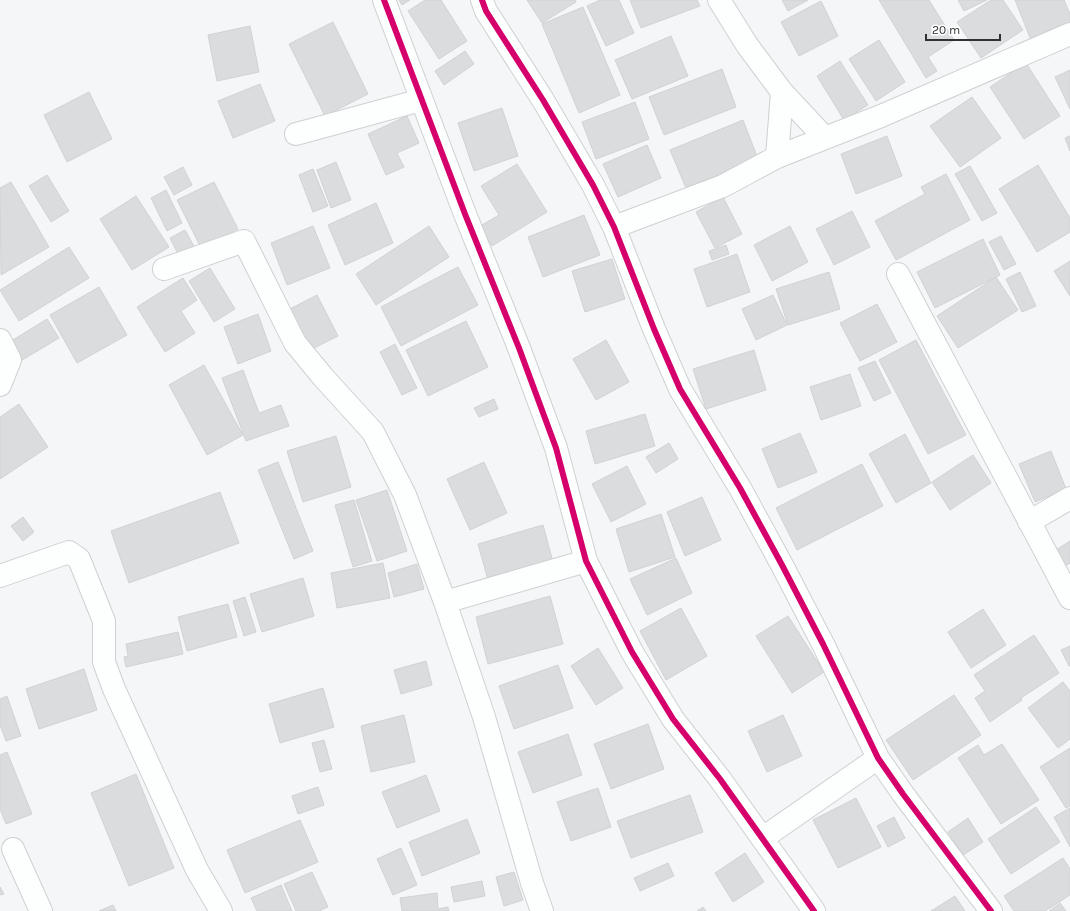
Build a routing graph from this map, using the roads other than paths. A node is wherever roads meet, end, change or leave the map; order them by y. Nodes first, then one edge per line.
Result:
1 (384, 0) edge
2 (482, 0) edge
3 (719, 0) edge
4 (1070, 34) edge
5 (782, 92) junction
6 (421, 100) junction
7 (296, 134) dead end
8 (824, 137) junction
9 (777, 157) junction
10 (614, 227) junction
11 (164, 269) dead end
12 (898, 274) dead end
13 (0, 340) edge
14 (0, 385) edge
15 (1070, 498) edge
16 (1029, 522) junction
17 (586, 561) junction
18 (0, 576) edge
19 (1070, 598) edge
20 (445, 602) junction
21 (878, 758) junction
22 (762, 838) junction
23 (13, 849) dead end
24 (41, 911) edge
25 (221, 911) edge
26 (542, 911) edge
27 (814, 911) edge
28 (991, 911) edge

1 - 6 street
2 - 10 street
3 - 5 street
4 - 8 street
5 - 8 street
5 - 9 street
6 - 7 street
6 - 17 street
8 - 9 street
9 - 10 street
10 - 21 street
11 - 20 street
12 - 16 street
13 - 14 street
15 - 16 street
16 - 19 street
17 - 20 street
17 - 22 street
18 - 25 street
20 - 26 street
21 - 22 street
21 - 28 street
22 - 27 street
23 - 24 street

